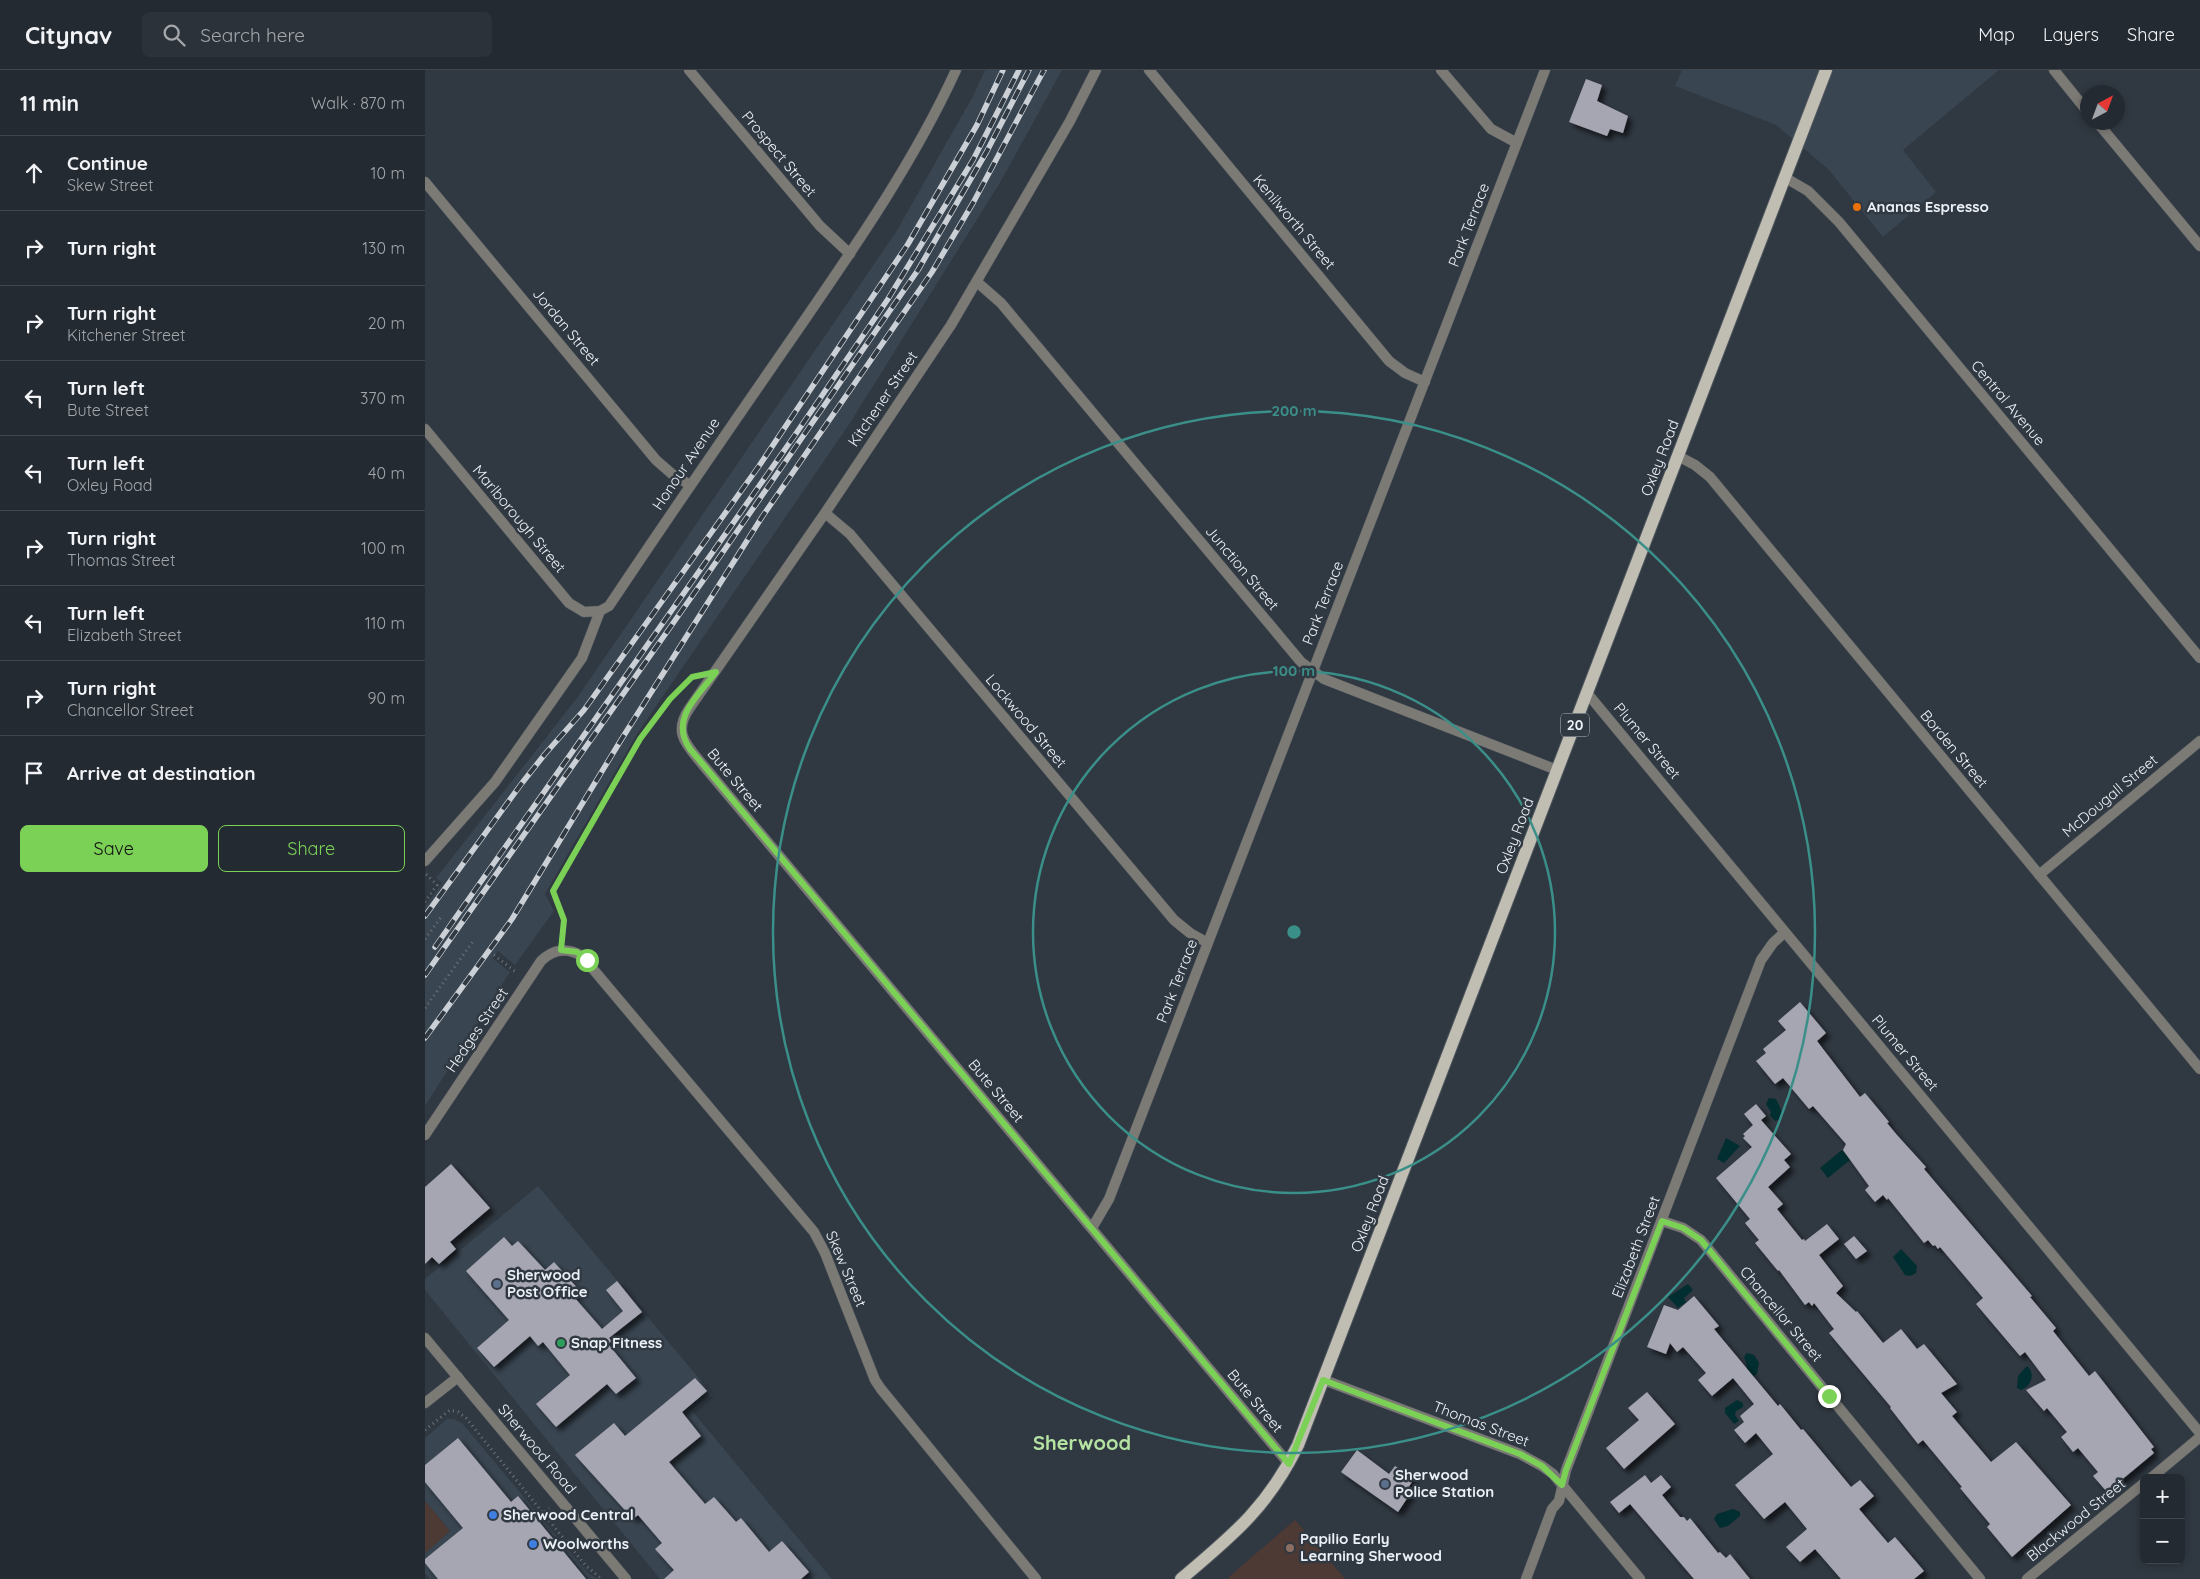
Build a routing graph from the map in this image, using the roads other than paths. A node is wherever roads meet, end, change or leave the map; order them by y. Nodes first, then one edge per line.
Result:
1 (689, 70) edge
2 (956, 70) edge
3 (1096, 70) edge
4 (1149, 70) edge
5 (1441, 70) edge
6 (1545, 70) edge
7 (1826, 70) edge
8 (2054, 70) edge
9 (2080, 102) edge
10 (2104, 130) edge
11 (1517, 143) junction
12 (1784, 177) junction
13 (425, 182) edge
14 (2200, 246) edge
15 (850, 254) junction
16 (977, 282) junction
17 (1425, 382) junction
18 (425, 429) edge
19 (1678, 456) junction
20 (690, 485) junction
21 (825, 512) junction
22 (600, 611) junction
23 (2200, 658) edge
24 (1313, 671) junction
25 (1587, 693) junction
26 (682, 735) joint
27 (2200, 740) edge
28 (1557, 770) junction
29 (425, 861) edge
30 (2039, 875) junction
31 (1785, 932) junction
32 (1208, 943) junction
33 (561, 950) joint
34 (2200, 1069) edge
35 (425, 1135) edge
36 (1662, 1221) junction
37 (1092, 1228) junction
38 (425, 1338) edge
39 (458, 1377) junction
40 (1323, 1380) junction
41 (425, 1403) edge
42 (2200, 1433) edge
43 (2200, 1437) edge
44 (1289, 1464) junction
45 (2156, 1474) edge
46 (1562, 1485) junction
47 (2140, 1486) edge
48 (626, 1579) edge
49 (1036, 1579) edge
50 (1181, 1579) edge
51 (1526, 1579) edge
52 (1640, 1579) edge
53 (1980, 1579) edge
54 (2027, 1579) edge

1 - 15 street, Prospect Street
2 - 15 street, Honour Avenue
3 - 16 street, Kitchener Street
4 - 17 street, Kenilworth Street
5 - 11 street
6 - 11 street, Park Terrace
7 - 12 main road, Oxley Road / 20
8 - 9 street
10 - 14 street
11 - 17 street, Park Terrace
12 - 19 main road, Oxley Road / 20
12 - 23 street, Central Avenue
13 - 20 street, Jordan Street
15 - 20 street, Honour Avenue
16 - 21 street, Kitchener Street
16 - 24 street, Junction Street
17 - 24 street, Park Terrace
18 - 22 street, Marlborough Street
19 - 25 main road, Oxley Road / 20
19 - 30 street, Borden Street
20 - 22 street, Honour Avenue
21 - 26 street, Kitchener Street
21 - 32 street, Lockwood Street
22 - 29 street, Honour Avenue
24 - 28 street, Junction Street
24 - 32 street, Park Terrace
25 - 28 main road, Oxley Road / 20
25 - 31 street, Plumer Street
26 - 37 street, Bute Street
27 - 30 street, McDougall Street
28 - 40 main road, Oxley Road / 20
30 - 34 street, Borden Street
31 - 36 street, Elizabeth Street
31 - 42 street, Plumer Street
32 - 37 street, Park Terrace
33 - 35 street, Hedges Street
33 - 49 street, Skew Street
36 - 46 street, Elizabeth Street
36 - 53 street, Chancellor Street
37 - 44 street, Bute Street
38 - 39 street, Sherwood Road
39 - 41 street
39 - 48 street, Sherwood Road
40 - 44 main road, Oxley Road / 20
40 - 46 street, Thomas Street
43 - 45 street
44 - 50 main road, Oxley Road / 20
46 - 51 street, Elizabeth Street
46 - 52 street, Thomas Street
47 - 54 street, Blackwood Street

